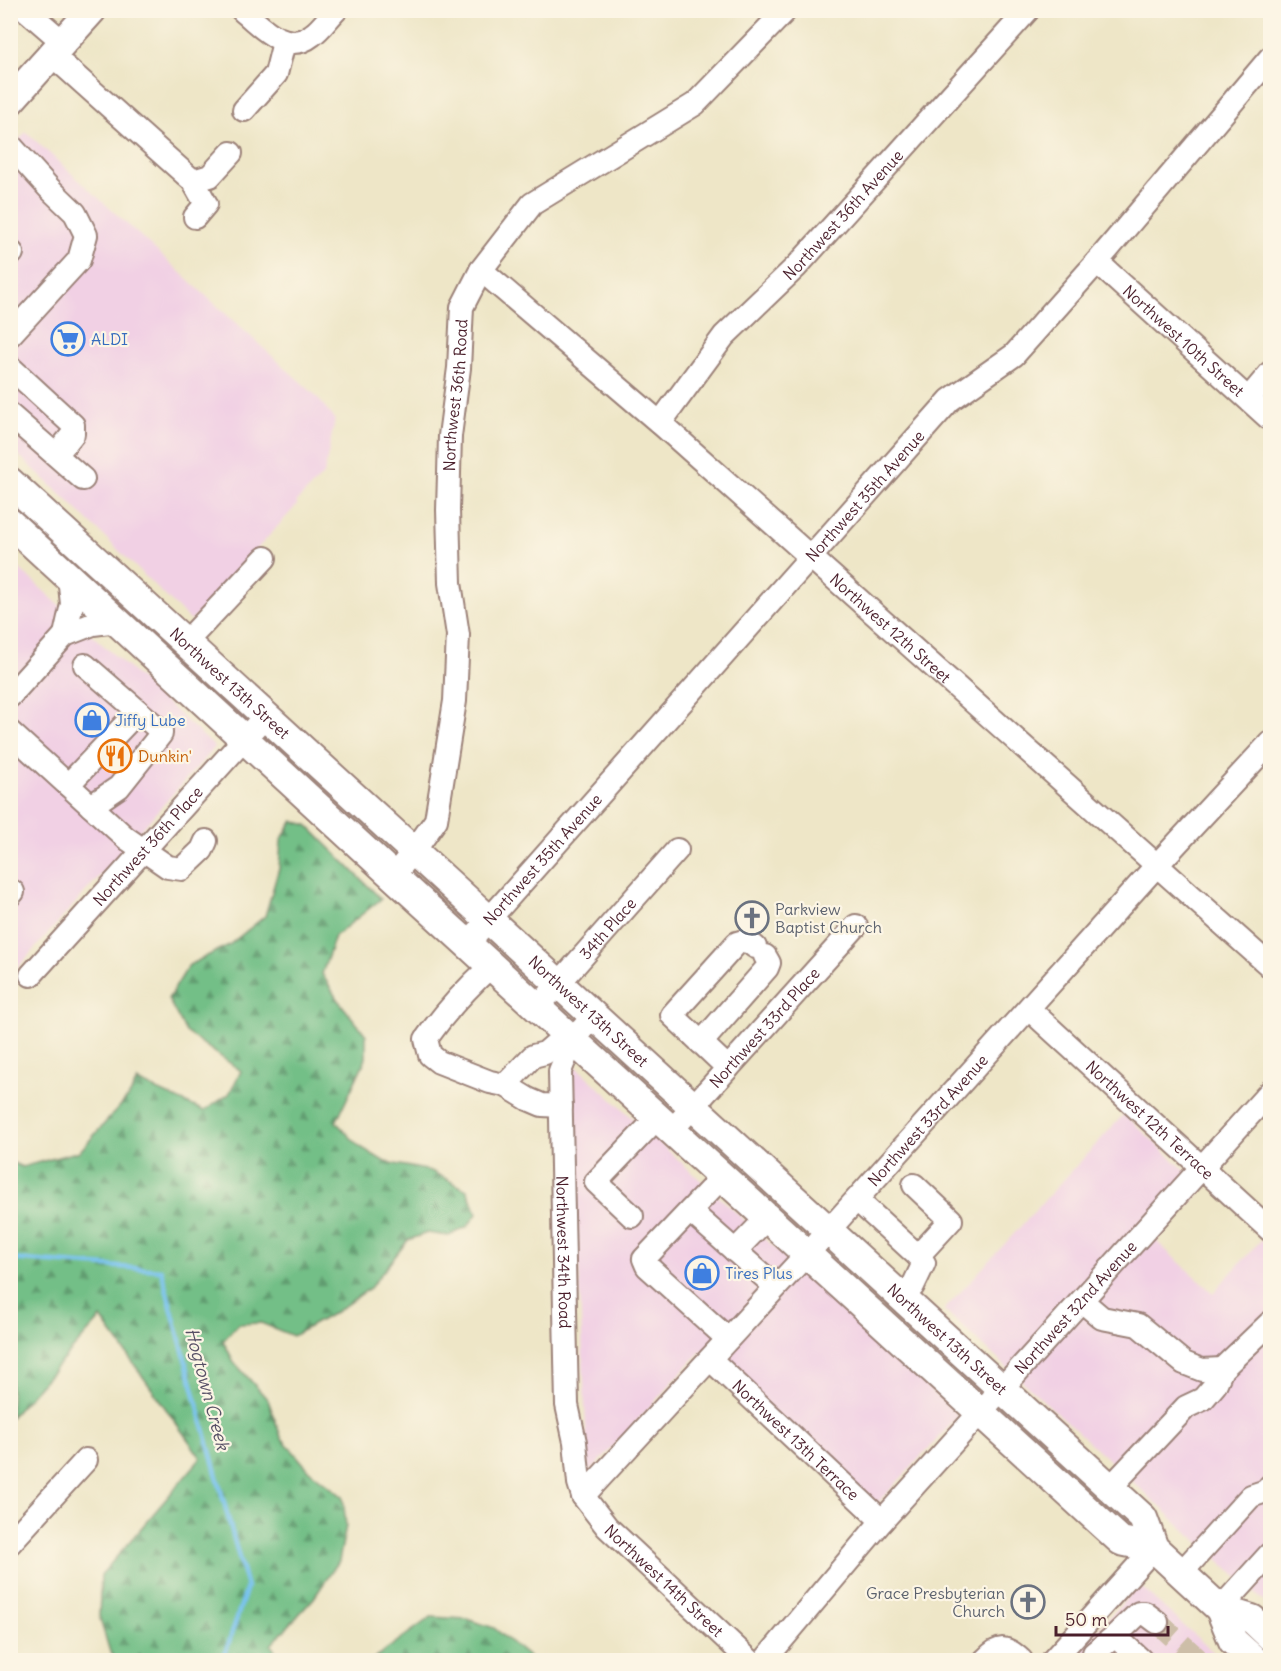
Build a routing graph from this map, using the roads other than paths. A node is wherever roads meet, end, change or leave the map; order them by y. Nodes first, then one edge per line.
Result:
1 (26, 10) edge
2 (92, 10) edge
3 (242, 10) edge
4 (336, 10) edge
5 (786, 10) edge
6 (1028, 10) edge
7 (284, 42) junction
8 (57, 49) junction
9 (1270, 58) edge
10 (10, 101) edge
11 (244, 110) dead end
12 (10, 145) edge
13 (231, 153) dead end
14 (193, 181) junction
15 (195, 217) dead end
16 (1097, 262) junction
17 (481, 270) junction
18 (10, 335) edge
19 (10, 367) edge
20 (1270, 373) edge
21 (1249, 398) junction
22 (10, 414) edge
23 (1270, 419) edge
24 (660, 423) junction
25 (56, 455) junction
26 (83, 479) dead end
27 (10, 482) edge
28 (10, 522) edge
29 (812, 557) junction
30 (265, 558) dead end
31 (69, 576) junction
32 (118, 621) junction
33 (65, 635) junction
34 (185, 643) junction
35 (85, 665) dead end
36 (10, 696) edge
37 (138, 711) junction
38 (265, 716) junction
39 (10, 732) edge
40 (244, 738) junction
41 (1270, 743) edge
42 (68, 785) junction
43 (91, 806) junction
44 (206, 841) dead end
45 (676, 850) dead end
46 (142, 851) junction
47 (414, 851) junction
48 (1157, 865) junction
49 (393, 876) junction
50 (10, 890) edge
51 (10, 895) edge
52 (489, 920) junction
53 (856, 926) dead end
54 (468, 943) junction
55 (492, 965) junction
56 (1270, 966) edge
57 (31, 975) dead end
58 (559, 985) junction
59 (538, 1007) junction
60 (1029, 1009) junction
61 (593, 1016) junction
62 (570, 1037) junction
63 (701, 1042) junction
64 (728, 1068) junction
65 (506, 1085) junction
66 (1270, 1092) edge
67 (561, 1106) junction
68 (693, 1107) junction
69 (665, 1123) junction
70 (1203, 1167) junction
71 (723, 1176) junction
72 (914, 1185) dead end
73 (856, 1200) junction
74 (690, 1211) junction
75 (632, 1216) dead end
76 (768, 1217) junction
77 (828, 1230) junction
78 (1270, 1230) edge
79 (735, 1251) junction
80 (808, 1253) junction
81 (918, 1256) junction
82 (776, 1287) junction
83 (902, 1298) junction
84 (1082, 1301) junction
85 (1270, 1323) edge
86 (728, 1339) junction
87 (710, 1359) junction
88 (1184, 1363) junction
89 (1222, 1369) junction
90 (1002, 1389) junction
91 (1186, 1407) junction
92 (980, 1412) junction
93 (86, 1460) dead end
94 (1270, 1486) edge
95 (1110, 1488) junction
96 (583, 1496) junction
97 (882, 1521) junction
98 (10, 1543) edge
99 (1154, 1548) junction
100 (1270, 1554) edge
101 (1181, 1574) junction
102 (1220, 1609) junction
103 (1157, 1622) tunnel mouth
104 (1118, 1632) junction
105 (1075, 1636) junction
106 (1270, 1636) edge
107 (1098, 1657) edge
108 (748, 1660) edge
109 (765, 1660) edge
110 (985, 1660) edge
111 (1021, 1660) edge
112 (1053, 1660) edge
113 (1142, 1660) edge
114 (1157, 1660) edge
115 (1254, 1660) edge

1 - 8 street
2 - 8 main road
3 - 7 street
4 - 7 street
5 - 17 street, Northwest 36th Road
6 - 24 street, Northwest 36th Avenue
7 - 11 street
8 - 10 main road
8 - 14 street
9 - 16 street, Northwest 35th Avenue
12 - 18 street
13 - 14 street
14 - 15 street
16 - 21 street, Northwest 10th Street
16 - 29 street, Northwest 35th Avenue
17 - 24 street, Northwest 12th Street
17 - 47 street, Northwest 36th Road
19 - 25 street
20 - 21 street
21 - 23 street, Northwest 10th Street
22 - 25 street
24 - 29 street, Northwest 12th Street
25 - 26 street
27 - 34 main road, Northwest 13th Street
28 - 31 main road, Northwest 13th Street
29 - 48 street, Northwest 12th Street
29 - 52 street, Northwest 35th Avenue
30 - 34 street
31 - 32 main road, Northwest 13th Street
31 - 33 street
32 - 33 street
32 - 40 main road, Northwest 13th Street
33 - 36 street
34 - 38 main road, Northwest 13th Street
35 - 37 street
37 - 42 street
37 - 43 street
38 - 40 street, Northwest 36th Place
38 - 47 main road, Northwest 13th Street
39 - 42 street
40 - 46 street, Northwest 36th Place
40 - 49 main road, Northwest 13th Street
41 - 48 street, Northwest 33rd Avenue
42 - 43 street
43 - 46 street
44 - 46 street
45 - 58 street, 34th Place
46 - 57 street, Northwest 36th Place
47 - 49 street, Northwest 36th Road
47 - 52 main road, Northwest 13th Street
48 - 56 street, Northwest 12th Street
48 - 60 street, Northwest 33rd Avenue
49 - 54 main road, Northwest 13th Street
50 - 51 street
52 - 54 street, Northwest 35th Avenue
52 - 58 main road, Northwest 13th Street
53 - 64 street, Northwest 33rd Place
54 - 55 main road, Northwest 13th Street
55 - 59 main road, Northwest 13th Street
55 - 65 street
58 - 59 street, 34th Place
58 - 61 main road, Northwest 13th Street
59 - 62 main road, Northwest 13th Street
60 - 70 street, Northwest 12th Terrace
60 - 73 street, Northwest 33rd Avenue
61 - 62 street, Northwest 34th Road
61 - 68 main road, Northwest 13th Street
62 - 65 street
62 - 67 street, Northwest 34th Road
62 - 69 main road, Northwest 13th Street
63 - 63 street
63 - 64 street
64 - 68 street, Northwest 33rd Place
65 - 67 street
66 - 70 street, Northwest 32nd Avenue
67 - 96 street, Northwest 34th Road
68 - 69 street, Northwest 33rd Place
68 - 77 main road, Northwest 13th Street
69 - 71 main road, Northwest 13th Street
69 - 75 street, Northwest 33rd Place
70 - 78 street, Northwest 12th Terrace
70 - 84 street, Northwest 32nd Avenue
71 - 74 street
71 - 76 main road, Northwest 13th Street
72 - 81 street
73 - 77 street, Northwest 33rd Avenue
73 - 81 street
74 - 79 street
74 - 86 street
76 - 79 street
76 - 80 main road, Northwest 13th Street
77 - 80 street, Northwest 33rd Avenue
77 - 83 main road, Northwest 13th Street
79 - 82 street
80 - 82 street, Northwest 33rd Avenue
80 - 92 main road, Northwest 13th Street
81 - 83 street
82 - 86 street, Northwest 33rd Avenue
83 - 90 main road, Northwest 13th Street
84 - 88 street
84 - 90 street, Northwest 32nd Avenue
85 - 89 street
86 - 87 street, Northwest 33rd Avenue
87 - 96 street, Northwest 33rd Avenue
87 - 97 street, Northwest 13th Terrace
88 - 89 street
88 - 91 street
89 - 91 street
90 - 92 street, Northwest 32nd Avenue
90 - 95 main road, Northwest 13th Street
91 - 95 street
92 - 97 street, Northwest 32nd Avenue
92 - 99 main road, Northwest 13th Street
93 - 98 street
94 - 101 street
95 - 99 main road, Northwest 13th Street
96 - 108 street, Northwest 14th Street
97 - 109 street, Northwest 32nd Avenue
99 - 101 main road, Northwest 13th Street
99 - 105 street
100 - 102 street
101 - 102 main road, Northwest 13th Street
102 - 106 main road, Northwest 13th Street
102 - 115 main road, Northwest 13th Street
103 - 104 street
104 - 107 street
104 - 113 street
104 - 114 street
105 - 107 street
105 - 112 street
110 - 111 street

